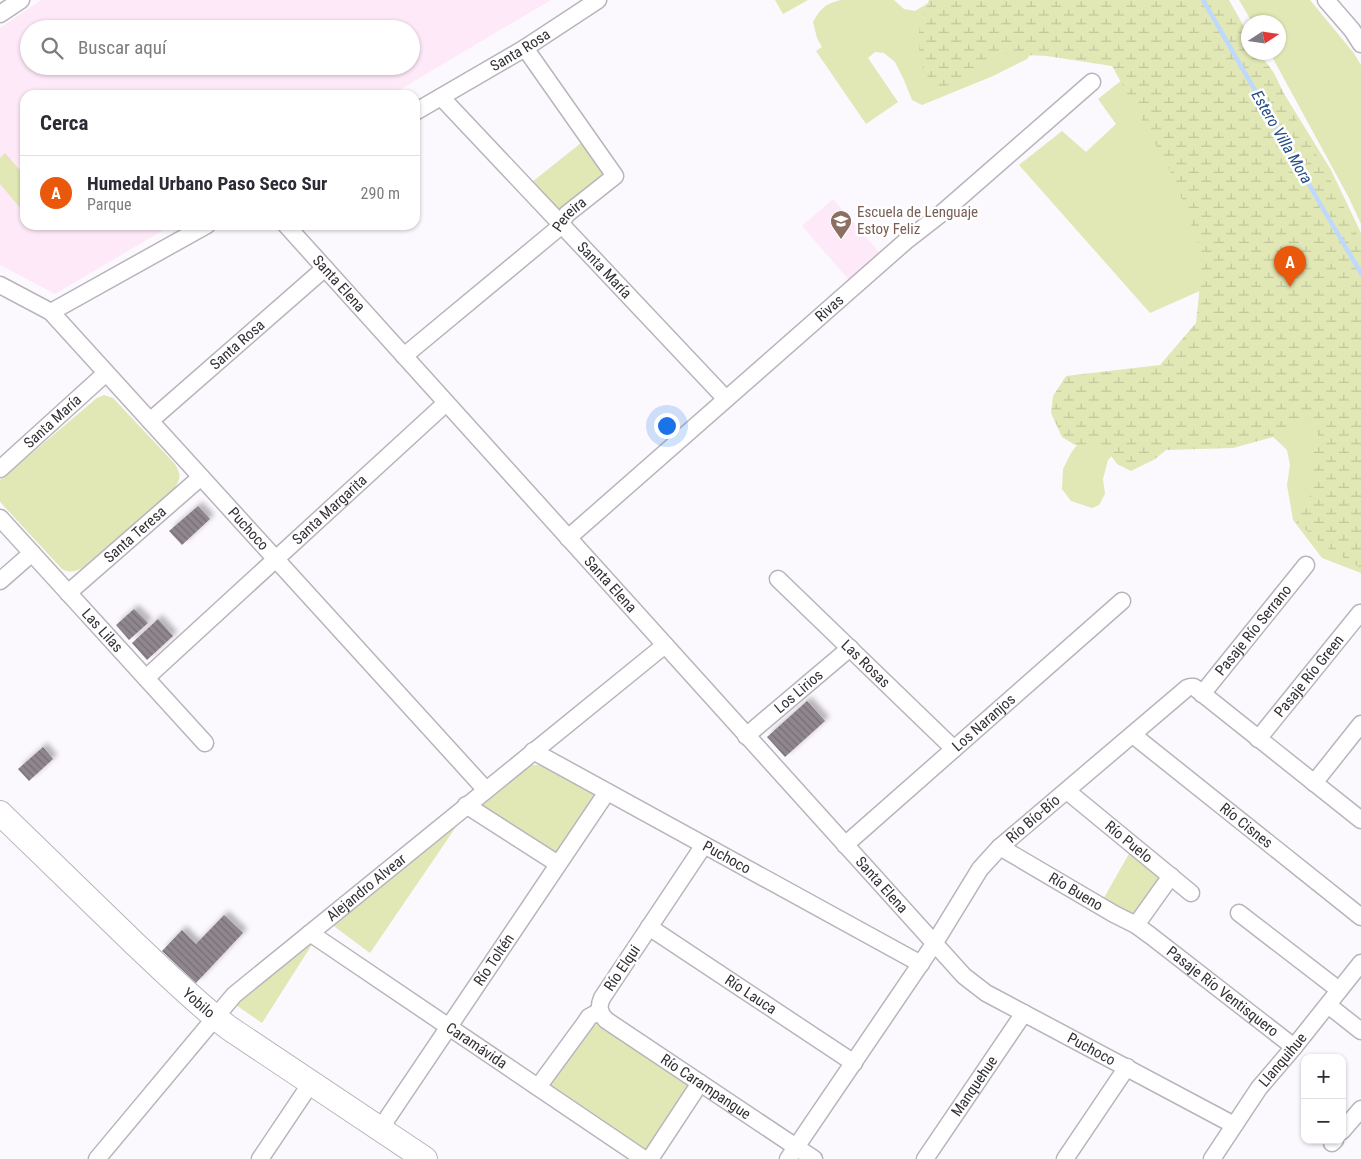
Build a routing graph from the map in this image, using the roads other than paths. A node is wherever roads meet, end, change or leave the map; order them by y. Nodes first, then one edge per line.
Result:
1 (21, 0) edge
2 (598, 0) edge
3 (1326, 0) edge
4 (1, 12) edge
5 (1361, 44) edge
6 (525, 48) junction
7 (1092, 82) dead end
8 (440, 97) junction
9 (420, 109) edge
10 (560, 224) junction
11 (199, 230) edge
12 (291, 230) edge
13 (325, 268) junction
14 (0, 285) edge
15 (52, 312) junction
16 (404, 356) junction
17 (106, 373) junction
18 (726, 400) junction
19 (446, 403) junction
20 (150, 421) junction
21 (0, 469) edge
22 (201, 477) junction
23 (0, 518) edge
24 (568, 538) junction
25 (32, 553) junction
26 (276, 559) junction
27 (1306, 565) dead end
28 (778, 579) dead end
29 (0, 581) edge
30 (68, 593) junction
31 (1122, 601) dead end
32 (1360, 613) edge
33 (665, 645) junction
34 (850, 648) junction
35 (146, 678) junction
36 (1202, 694) junction
37 (1361, 724) edge
38 (1133, 735) junction
39 (746, 736) junction
40 (1258, 739) junction
41 (206, 742) dead end
42 (954, 748) junction
43 (533, 751) junction
44 (1314, 783) junction
45 (486, 790) junction
46 (607, 792) junction
47 (1067, 792) junction
48 (466, 805) junction
49 (0, 813) edge
50 (1361, 820) edge
51 (704, 845) junction
52 (845, 845) junction
53 (1000, 847) junction
54 (558, 864) junction
55 (1171, 876) junction
56 (1191, 893) dead end
57 (1239, 913) dead end
58 (1361, 917) edge
59 (1136, 925) junction
60 (649, 927) junction
61 (310, 933) junction
62 (1151, 936) joint
63 (934, 944) junction
64 (1361, 963) edge
65 (921, 964) junction
66 (1339, 990) junction
67 (1328, 1005) junction
68 (600, 1011) junction
69 (1024, 1013) junction
70 (216, 1018) junction
71 (449, 1027) junction
72 (1361, 1031) edge
73 (1294, 1047) junction
74 (854, 1063) junction
75 (1127, 1068) junction
76 (311, 1083) junction
77 (700, 1083) junction
78 (538, 1087) junction
79 (1361, 1109) edge
80 (1234, 1125) junction
81 (1346, 1126) edge
82 (380, 1129) junction
83 (792, 1153) edge
84 (100, 1158) edge
85 (260, 1159) edge
86 (425, 1159) edge
87 (644, 1159) edge
88 (650, 1159) edge
89 (814, 1159) edge
90 (925, 1159) edge
91 (1065, 1159) edge
92 (1212, 1159) edge

1 - 4 street
2 - 6 street, Santa Rosa
3 - 5 street
6 - 8 street, Santa Rosa
6 - 10 street, Pereira
7 - 18 street, Rivas
8 - 9 street, Santa Rosa
8 - 10 street, Santa María
10 - 16 street, Pereira
10 - 18 street, Santa María
11 - 15 street
12 - 13 street, Santa Elena
13 - 16 street, Santa Elena
13 - 20 street, Santa Rosa
14 - 15 street, Puchoco
15 - 17 street, Puchoco
16 - 19 street, Santa Elena
17 - 20 street, Puchoco
17 - 21 street, Santa María
18 - 24 street, Rivas
19 - 24 street, Santa Elena
19 - 26 street, Santa Margarita
20 - 22 street, Puchoco
22 - 26 street, Puchoco
22 - 30 street, Santa Teresa
23 - 25 street, Las Lilas
24 - 33 street, Santa Elena
25 - 29 street
25 - 30 street, Las Lilas
26 - 35 street, Santa Margarita
26 - 45 street, Puchoco
27 - 36 street, Pasaje Río Serrano
28 - 34 street, Las Rosas
30 - 35 street, Las Lilas
31 - 42 street, Los Naranjos
32 - 40 street, Pasaje Río Green
33 - 39 street, Santa Elena
33 - 43 street, Alejandro Alvear
34 - 39 street, Los Lirios
34 - 42 street, Las Rosas
35 - 41 street, Las Lilas
36 - 38 street, Río Bío-Bío
36 - 40 street
37 - 44 street
38 - 47 street, Río Bío-Bío
38 - 58 street, Río Cisnes
39 - 52 street, Santa Elena
40 - 44 street
42 - 52 street, Los Naranjos
43 - 45 street, Alejandro Alvear
43 - 46 street, Puchoco
44 - 50 street
45 - 48 street, Alejandro Alvear
46 - 51 street, Puchoco
46 - 54 street, Río Toltén
47 - 53 street, Río Bío-Bío
47 - 55 street, Río Puelo
48 - 54 street
48 - 61 street, Alejandro Alvear
49 - 70 main road, Yobilo
51 - 60 street, Río Elqui
51 - 65 street, Puchoco
52 - 63 street, Santa Elena
53 - 59 street, Río Bueno
53 - 63 street, Río Bío-Bío
54 - 71 street, Río Toltén
55 - 56 street, Río Puelo
55 - 59 street
57 - 66 street
59 - 62 street, Río Bueno
60 - 68 street, Río Elqui
60 - 74 street, Río Lauca
61 - 70 street, Alejandro Alvear
61 - 71 street, Caramávida
62 - 73 street, Pasaje Río Ventisquero
63 - 65 street, Río Bío-Bío
63 - 69 street, Puchoco
64 - 66 street, Llanquihue
65 - 74 street, Río Bío-Bío
66 - 67 street, Llanquihue
67 - 72 street
67 - 73 street, Llanquihue
68 - 77 street, Río Carampangue
68 - 78 street, Río Elqui
69 - 75 street, Puchoco
69 - 90 street, Manquehue
70 - 76 main road, Yobilo
70 - 84 street, Alejandro Alvear
71 - 78 street, Caramávida
71 - 82 street, Río Toltén
73 - 80 street, Llanquihue
74 - 83 street, Río Bío-Bío
75 - 80 street, Puchoco
75 - 91 street
76 - 82 main road, Yobilo
76 - 85 street
77 - 83 street, Río Carampangue
77 - 88 street
78 - 87 street, Caramávida
79 - 81 street
80 - 92 street, Llanquihue
82 - 86 main road, Yobilo
83 - 89 street, Río Carampangue

